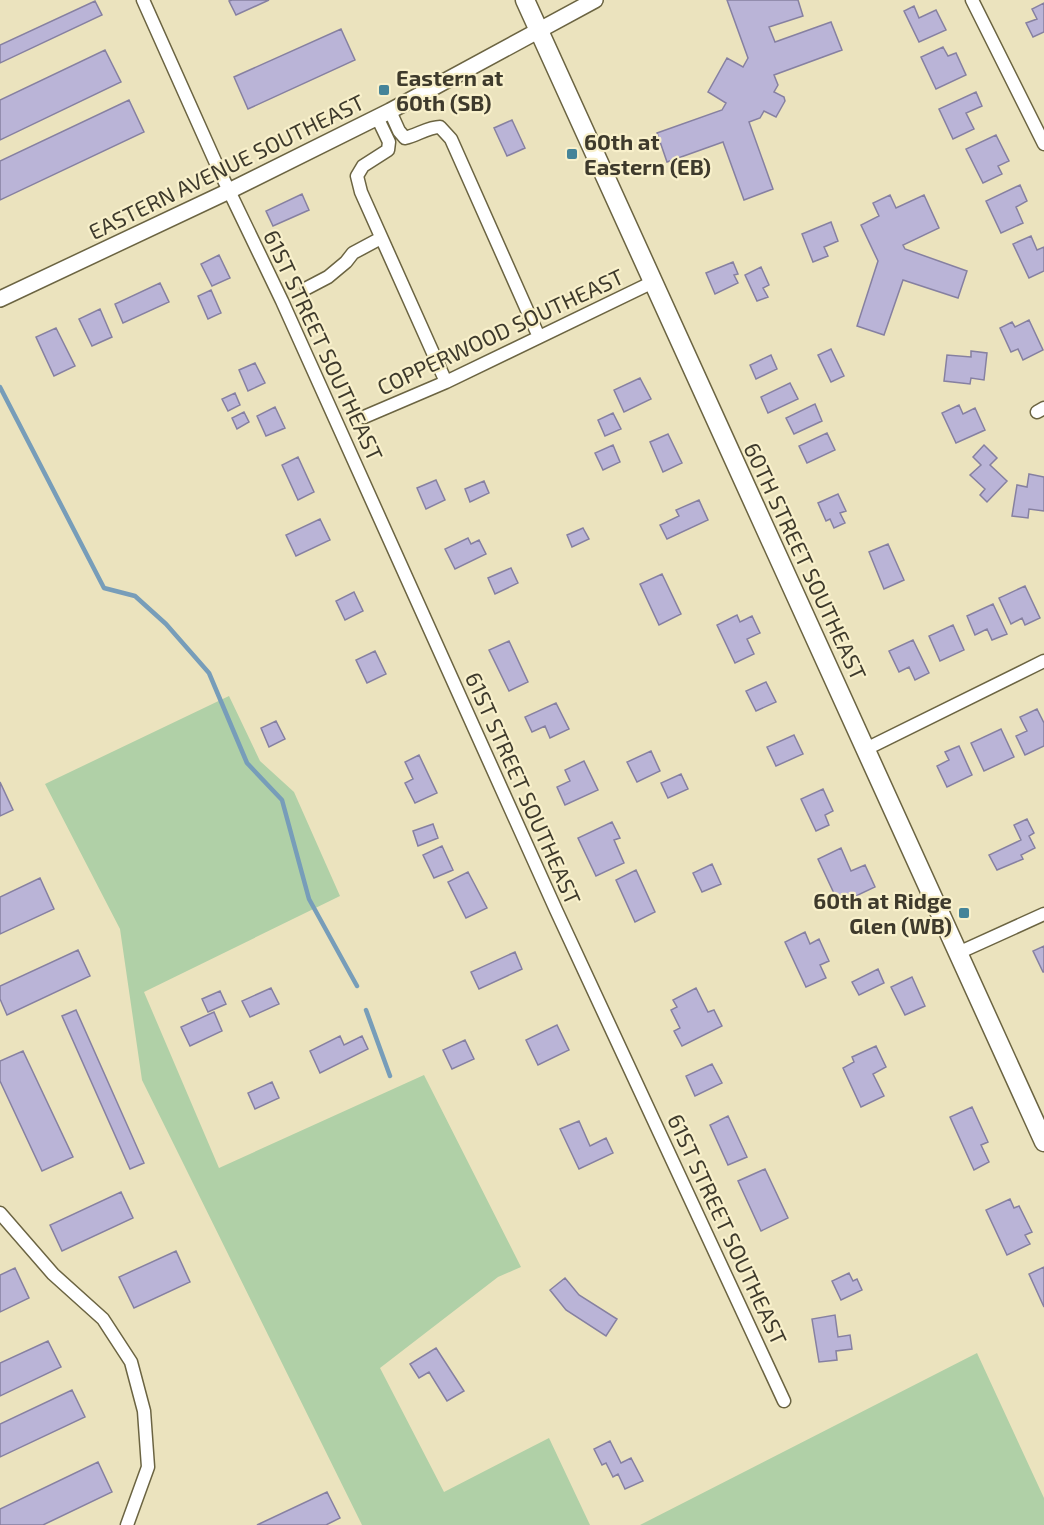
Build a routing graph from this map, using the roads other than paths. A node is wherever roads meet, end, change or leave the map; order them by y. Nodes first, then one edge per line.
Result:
1 (143, 0) edge
2 (525, 0) edge
3 (595, 0) edge
4 (972, 0) edge
5 (539, 30) junction
6 (383, 114) junction
7 (1044, 144) edge
8 (229, 191) junction
9 (381, 238) junction
10 (653, 282) junction
11 (307, 288) dead end
12 (0, 299) edge
13 (539, 337) junction
14 (446, 382) junction
15 (364, 417) dead end
16 (1044, 661) edge
17 (866, 749) junction
18 (1044, 914) edge
19 (958, 953) junction
20 (1044, 1142) edge
21 (2, 1219) edge
22 (784, 1401) dead end
23 (127, 1525) edge

1 - 8 street, 61ST STREET SOUTHEAST
2 - 5 main road, 60TH STREET SOUTHEAST
3 - 5 street, EASTERN AVENUE SOUTHEAST
4 - 7 street
5 - 6 street, EASTERN AVENUE SOUTHEAST
5 - 10 main road, 60TH STREET SOUTHEAST
6 - 8 street, EASTERN AVENUE SOUTHEAST
6 - 9 street
6 - 13 street
8 - 12 street, EASTERN AVENUE SOUTHEAST
8 - 22 street, 61ST STREET SOUTHEAST
9 - 11 street
9 - 14 street
10 - 13 street, COPPERWOOD SOUTHEAST
10 - 17 main road, 60TH STREET SOUTHEAST
13 - 14 street, COPPERWOOD SOUTHEAST
14 - 15 street, COPPERWOOD SOUTHEAST
16 - 17 street
17 - 19 main road, 60TH STREET SOUTHEAST
18 - 19 street
19 - 20 main road, 60TH STREET SOUTHEAST
21 - 23 street

